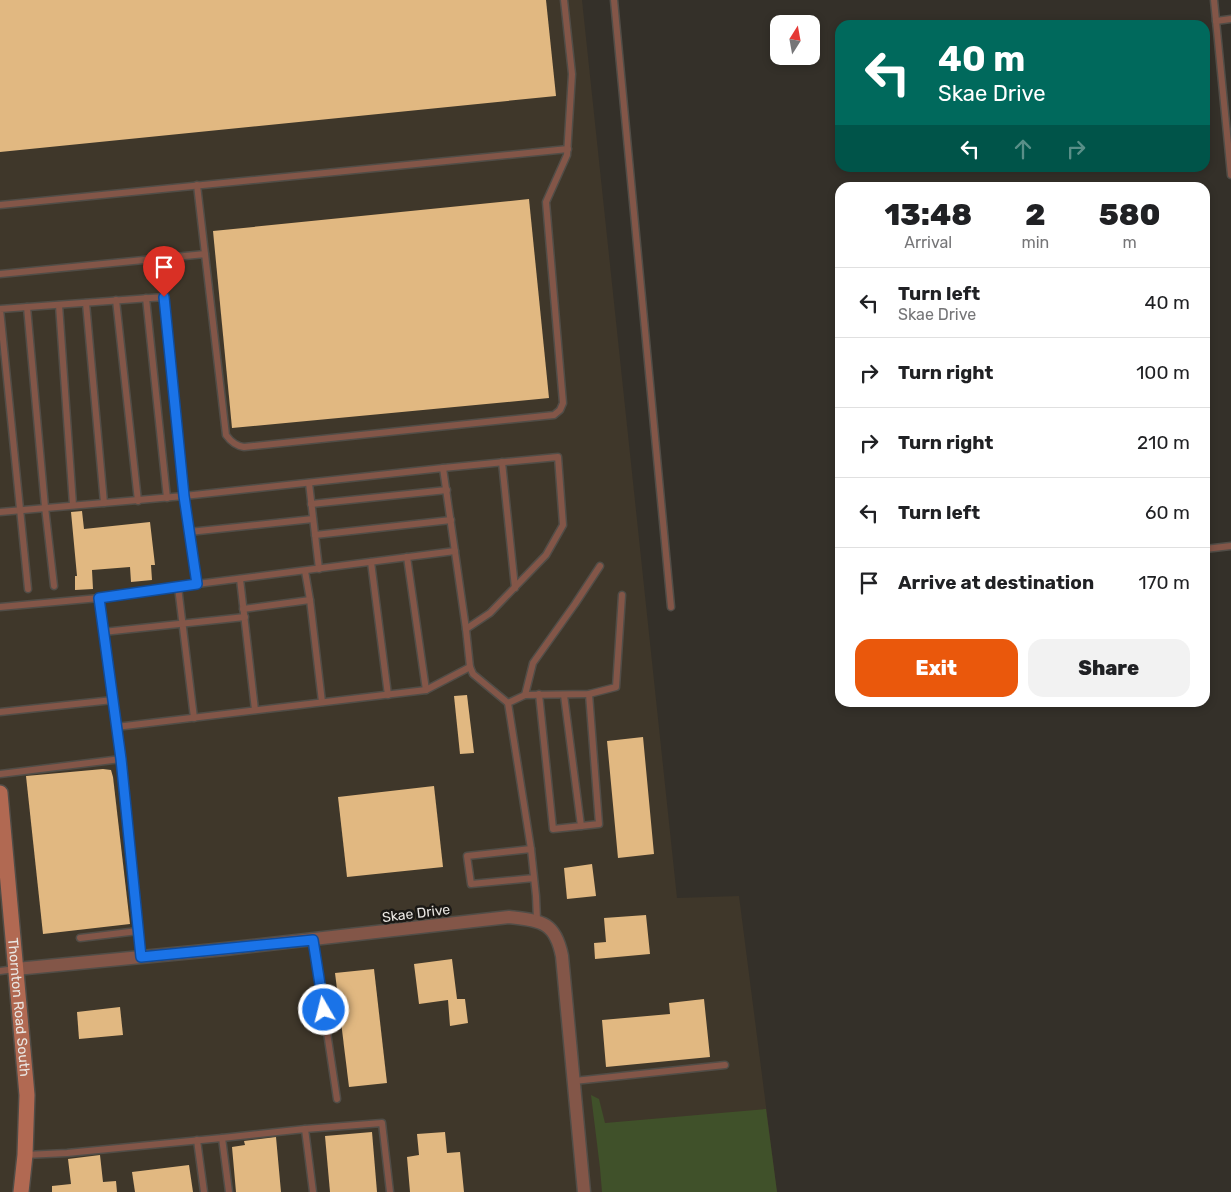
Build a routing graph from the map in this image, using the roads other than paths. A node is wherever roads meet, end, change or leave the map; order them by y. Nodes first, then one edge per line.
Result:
1 (564, 0) edge
2 (614, 0) edge
3 (1214, 0) edge
4 (1231, 19) edge
5 (1216, 21) junction
6 (568, 149) junction
7 (1231, 175) edge
8 (197, 185) junction
9 (0, 205) edge
10 (205, 254) junction
11 (0, 274) edge
12 (146, 298) junction
13 (116, 300) junction
14 (86, 302) junction
15 (59, 304) junction
16 (27, 307) junction
17 (502, 462) junction
18 (444, 468) junction
19 (309, 483) junction
20 (447, 490) junction
21 (184, 496) junction
22 (167, 498) junction
23 (138, 500) junction
24 (104, 504) junction
25 (311, 504) junction
26 (73, 505) junction
27 (45, 507) junction
28 (21, 509) junction
29 (0, 512) edge
30 (313, 519) junction
31 (451, 520) junction
32 (189, 532) junction
33 (315, 535) junction
34 (1231, 546) edge
35 (1210, 548) edge
36 (456, 551) junction
37 (408, 557) junction
38 (371, 562) junction
39 (600, 566) dead end
40 (318, 569) junction
41 (305, 571) junction
42 (240, 579) junction
43 (197, 584) junction
44 (54, 586) dead end
45 (178, 587) junction
46 (515, 588) junction
47 (28, 589) dead end
48 (622, 595) dead end
49 (99, 598) junction
50 (310, 600) junction
51 (0, 607) edge
52 (671, 607) dead end
53 (243, 609) junction
54 (245, 617) junction
55 (182, 624) junction
56 (466, 629) junction
57 (103, 632) junction
58 (470, 667) junction
59 (426, 690) junction
60 (539, 694) junction
61 (564, 694) junction
62 (589, 694) junction
63 (388, 695) junction
64 (525, 695) junction
65 (113, 700) junction
66 (322, 702) junction
67 (508, 703) junction
68 (255, 710) junction
69 (0, 712) edge
70 (194, 718) junction
71 (116, 727) junction
72 (121, 759) junction
73 (0, 774) edge
74 (0, 793) edge
75 (581, 826) junction
76 (531, 849) junction
77 (534, 878) junction
78 (537, 920) junction
79 (138, 931) junction
80 (80, 938) dead end
81 (313, 940) junction
82 (141, 957) junction
83 (16, 969) junction
84 (0, 971) edge
85 (725, 1065) dead end
86 (574, 1081) junction
87 (337, 1098) dead end
88 (304, 1129) junction
89 (222, 1138) junction
90 (197, 1140) junction
91 (25, 1155) junction
92 (21, 1192) edge
93 (204, 1192) edge
94 (229, 1192) edge
95 (313, 1192) edge
96 (390, 1192) edge
97 (584, 1192) edge

1 - 6 lane
2 - 52 lane
3 - 5 lane
4 - 5 lane
5 - 7 lane
6 - 8 lane
6 - 10 lane
8 - 9 lane
8 - 10 lane
10 - 11 lane
12 - 13 lane
12 - 21 lane
12 - 22 lane
13 - 14 lane
13 - 23 lane
14 - 15 lane
14 - 24 lane
15 - 16 lane
15 - 26 lane
16 - 27 lane
16 - 28 lane
17 - 18 lane
17 - 46 lane
17 - 46 lane
18 - 19 lane
18 - 20 lane
19 - 21 lane
19 - 25 lane
20 - 25 lane
20 - 31 lane
21 - 22 lane
21 - 32 lane
22 - 23 lane
23 - 24 lane
24 - 26 lane
25 - 30 lane
26 - 27 lane
27 - 28 lane
27 - 44 lane
28 - 29 lane
28 - 47 lane
30 - 32 lane
30 - 33 lane
31 - 33 lane
31 - 36 lane
32 - 43 lane
33 - 40 lane
34 - 35 lane
36 - 37 lane
36 - 56 lane
37 - 38 lane
37 - 59 lane
38 - 40 lane
38 - 63 lane
39 - 64 lane
40 - 41 lane
41 - 42 lane
41 - 50 lane
42 - 43 lane
42 - 53 lane
43 - 45 lane
45 - 49 lane
45 - 55 lane
46 - 56 lane
48 - 62 lane
49 - 51 lane
49 - 57 lane
50 - 53 lane
50 - 66 lane
53 - 54 lane
54 - 55 lane
54 - 68 lane
55 - 57 lane
55 - 70 lane
56 - 58 lane
57 - 65 lane
58 - 59 lane
58 - 67 lane
59 - 63 lane
60 - 61 lane
60 - 64 lane
60 - 75 lane
61 - 62 lane
61 - 75 lane
62 - 75 lane
63 - 66 lane
64 - 67 lane
65 - 69 lane
65 - 71 lane
66 - 68 lane
67 - 76 lane
68 - 70 lane
70 - 71 lane
71 - 72 lane
72 - 73 lane
72 - 79 lane
74 - 83 street, Thornton Road South
76 - 77 lane
76 - 77 lane
77 - 78 lane
78 - 81 street, Skae Drive
78 - 86 street
79 - 80 lane
79 - 82 lane
81 - 82 street, Skae Drive
81 - 87 lane
82 - 83 street, Skae Drive
83 - 84 lane
83 - 91 street, Thornton Road South
85 - 86 lane
86 - 97 street
88 - 89 lane
88 - 95 lane
88 - 96 lane
89 - 90 lane
89 - 94 lane
90 - 91 lane
90 - 93 lane
91 - 92 street, Thornton Road South

